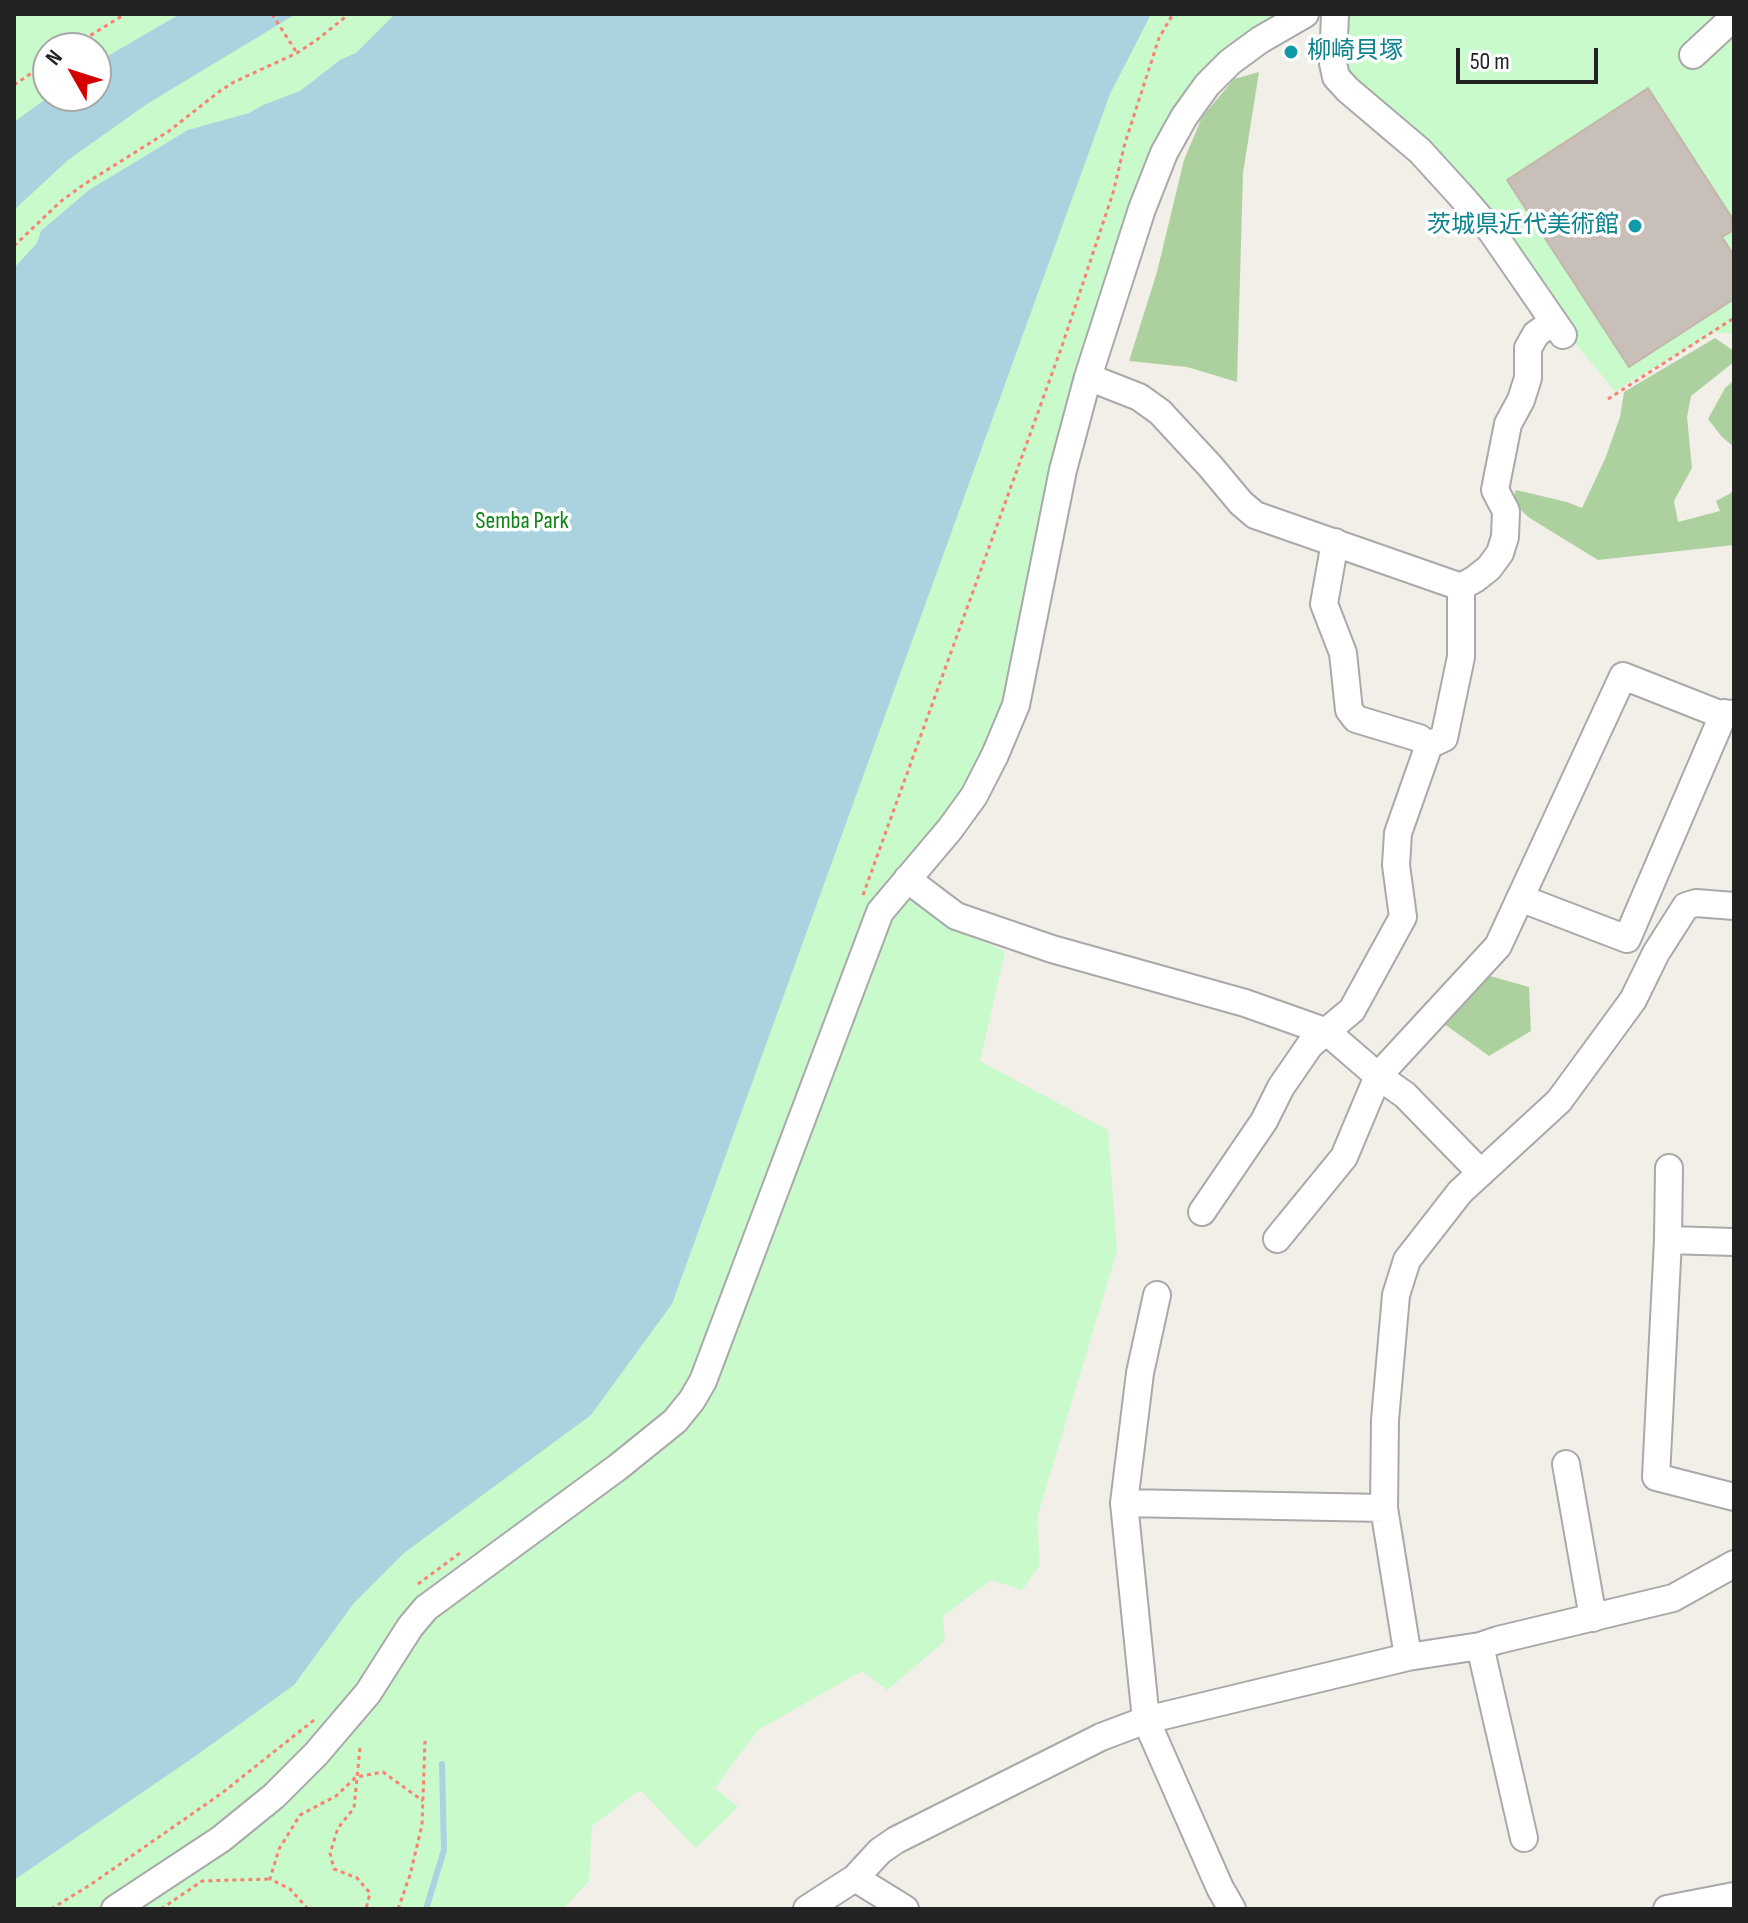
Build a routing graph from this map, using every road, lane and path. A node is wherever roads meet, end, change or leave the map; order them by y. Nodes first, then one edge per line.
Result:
1 (125, 14) edge
2 (272, 14) edge
3 (349, 14) edge
4 (1173, 14) edge
5 (1305, 14) edge
6 (1335, 14) edge
7 (1734, 17) edge
8 (96, 32) edge
9 (297, 53) junction
10 (1693, 55) dead end
11 (32, 73) edge
12 (14, 85) edge
13 (14, 246) edge
14 (1734, 318) edge
15 (1088, 377) junction
16 (1608, 399) dead end
17 (1335, 542) junction
18 (1461, 587) junction
19 (1729, 714) edge
20 (1429, 745) junction
21 (907, 879) junction
22 (863, 894) dead end
23 (1520, 898) junction
24 (1734, 906) edge
25 (1327, 1032) junction
26 (1378, 1076) junction
27 (1669, 1168) dead end
28 (1481, 1173) junction
29 (1202, 1212) dead end
30 (1277, 1239) dead end
31 (1668, 1240) junction
32 (1734, 1242) edge
33 (1157, 1295) dead end
34 (1566, 1464) dead end
35 (1734, 1497) edge
36 (1124, 1503) junction
37 (1384, 1508) junction
38 (470, 1546) dead end
39 (1734, 1564) edge
40 (413, 1589) dead end
41 (1593, 1618) junction
42 (1480, 1646) junction
43 (1408, 1657) junction
44 (317, 1718) dead end
45 (1146, 1720) junction
46 (425, 1741) dead end
47 (360, 1748) dead end
48 (356, 1777) junction
49 (423, 1801) junction
50 (1524, 1838) dead end
51 (855, 1878) junction
52 (270, 1879) junction
53 (1734, 1896) edge
54 (51, 1909) edge
55 (115, 1909) edge
56 (161, 1909) edge
57 (308, 1909) edge
58 (366, 1909) edge
59 (398, 1909) edge
60 (807, 1909) edge
61 (905, 1909) edge
62 (1232, 1909) edge
63 (1667, 1909) edge

1 - 8 path
2 - 9 path
3 - 9 path
4 - 22 path
5 - 15 street
6 - 18 street
7 - 10 street
9 - 13 path
11 - 12 path
14 - 16 path
15 - 17 street
15 - 21 street
17 - 18 street
17 - 20 street
18 - 20 street
19 - 23 street
19 - 23 street
20 - 25 street
21 - 25 street
21 - 55 street
23 - 26 street
24 - 28 street
25 - 26 street
25 - 29 street
26 - 28 street
26 - 30 street
27 - 31 street
28 - 37 street
31 - 32 street
31 - 35 street
33 - 36 street
34 - 41 street
36 - 37 street
36 - 45 street
37 - 43 street
38 - 40 path
39 - 41 street
41 - 42 street
42 - 43 street
42 - 50 street
43 - 45 street
44 - 54 path
45 - 51 street
45 - 62 street
46 - 49 path
47 - 48 path
48 - 49 path
48 - 52 path
48 - 58 path
49 - 59 path
51 - 60 street
51 - 61 street
52 - 56 path
52 - 57 path
53 - 63 street

